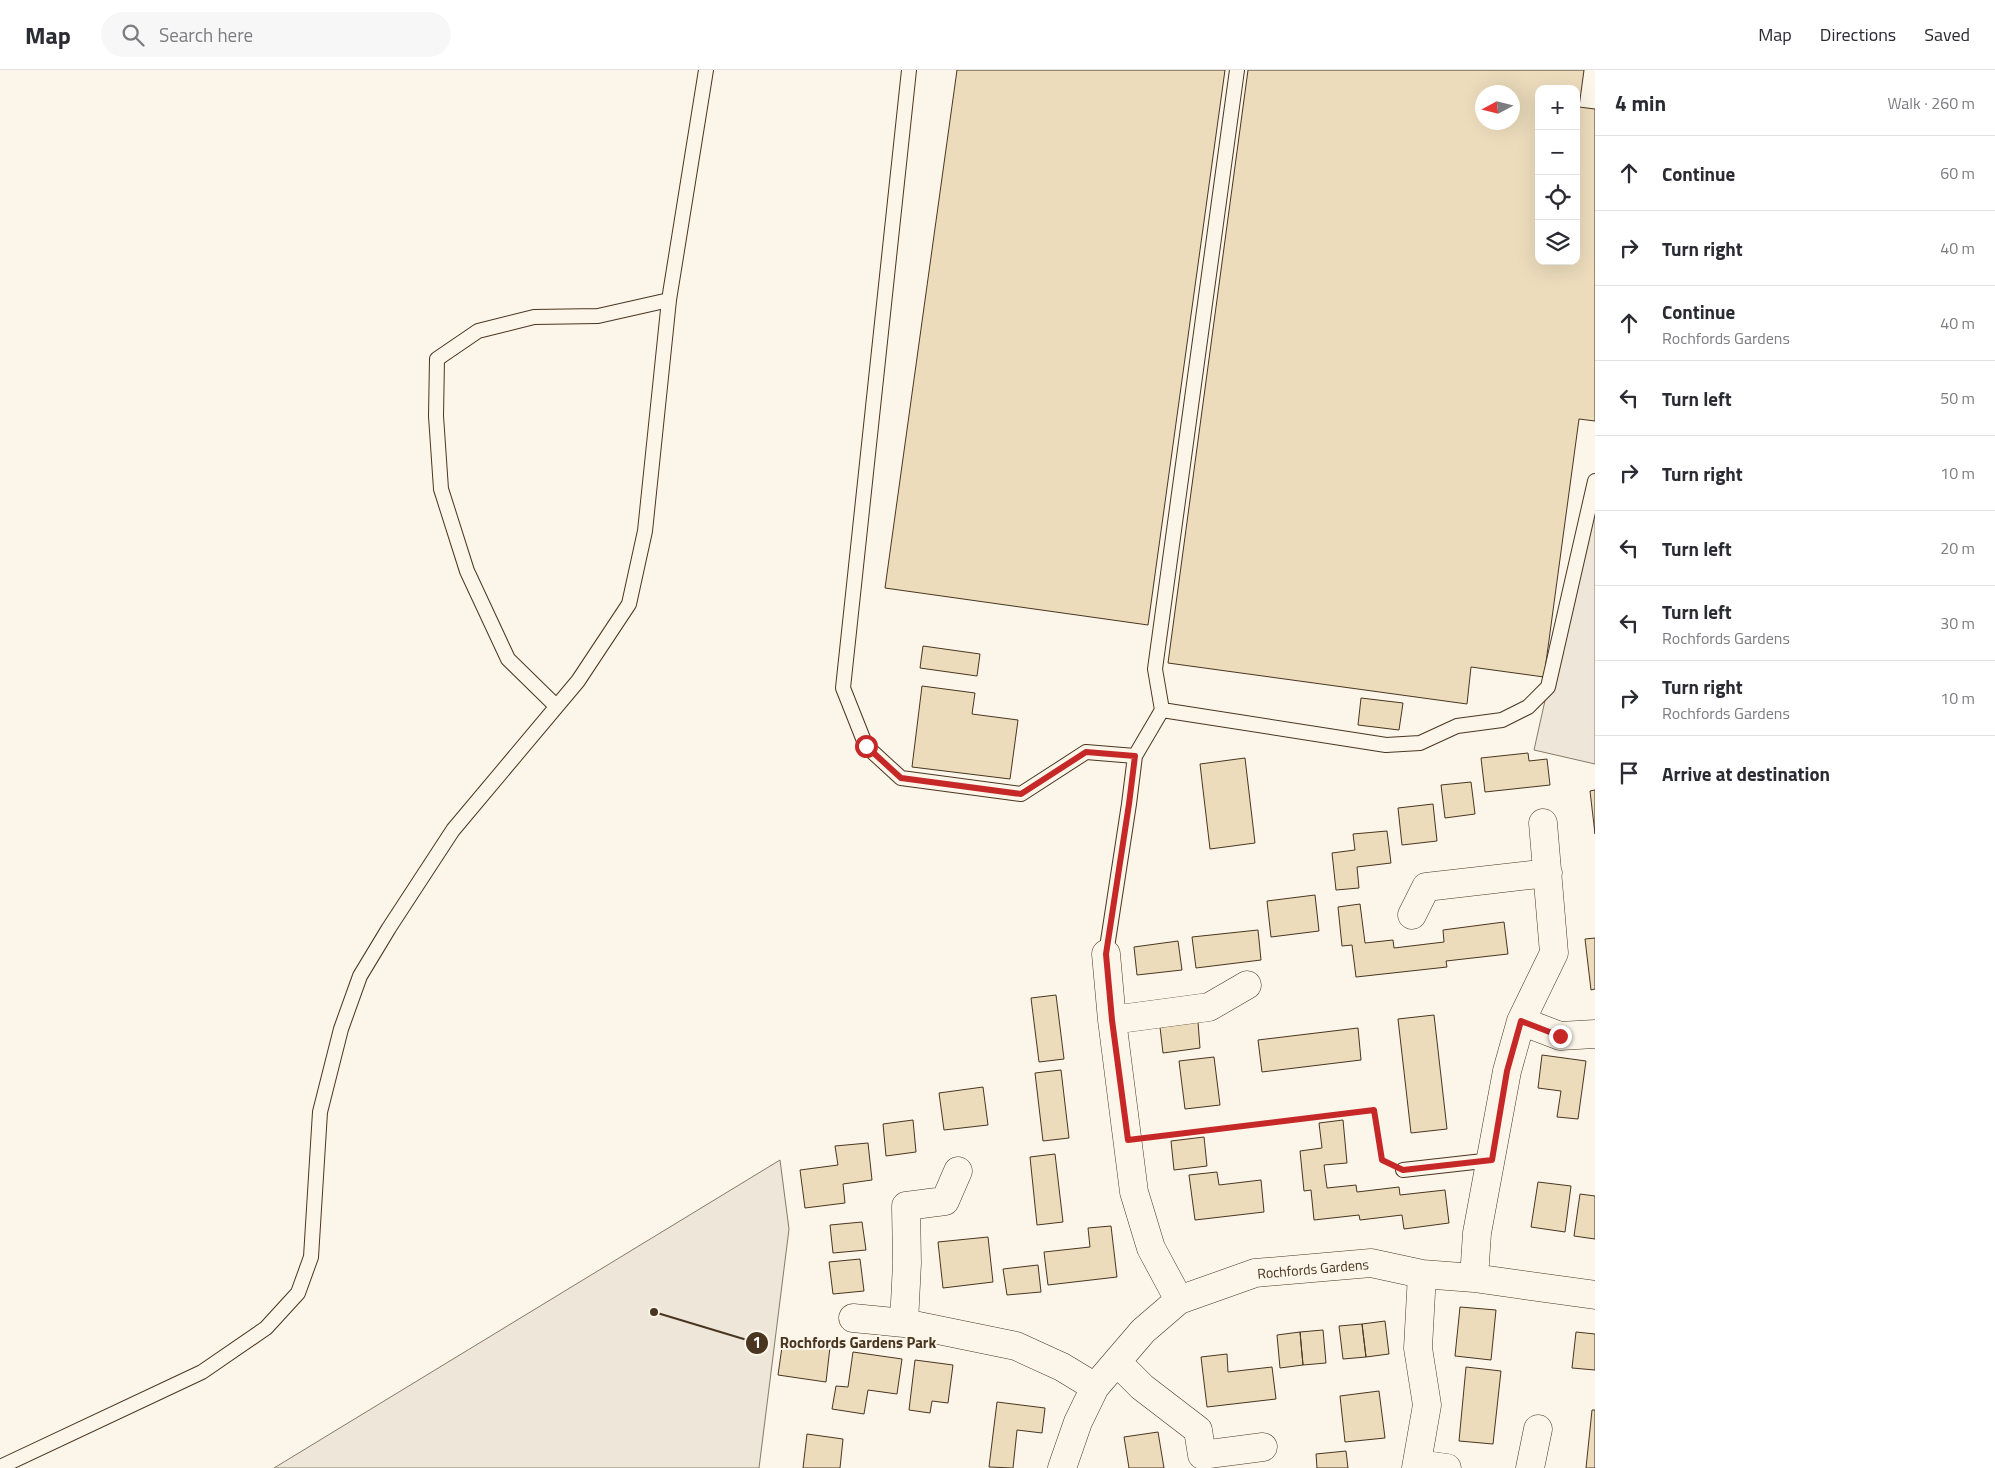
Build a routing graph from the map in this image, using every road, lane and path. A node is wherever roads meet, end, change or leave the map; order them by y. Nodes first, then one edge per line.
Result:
1 (706, 70) edge
2 (909, 70) edge
3 (1237, 70) edge
4 (669, 300) junction
5 (1595, 481) edge
6 (556, 706) junction
7 (1162, 710) junction
8 (1135, 756) junction
9 (1543, 823) dead end
10 (1548, 873) junction
11 (1412, 915) dead end
12 (1106, 954) joint
13 (1247, 985) dead end
14 (1112, 1020) junction
15 (1521, 1021) junction
16 (1595, 1034) edge
17 (1128, 1140) junction
18 (1492, 1160) junction
19 (1403, 1170) joint
20 (958, 1171) dead end
21 (1422, 1274) junction
22 (1474, 1278) junction
23 (1595, 1295) edge
24 (1179, 1300) junction
25 (853, 1318) dead end
26 (904, 1323) junction
27 (1117, 1362) junction
28 (1095, 1387) junction
29 (1538, 1429) dead end
30 (1263, 1447) dead end
31 (1417, 1466) edge
32 (0, 1467) edge
33 (1062, 1468) edge
34 (1447, 1468) edge
35 (1530, 1468) edge

1 - 4 lane
2 - 8 lane
3 - 7 lane
4 - 6 lane
4 - 6 lane
5 - 7 lane
6 - 32 lane
7 - 8 lane
8 - 12 lane
9 - 10 street
10 - 11 street
10 - 15 street
12 - 14 street
13 - 14 street
14 - 17 street
15 - 16 street
15 - 18 street
17 - 19 path
17 - 24 street
18 - 19 lane
18 - 22 street
20 - 26 street
21 - 22 street, Rochfords Gardens
21 - 24 street, Rochfords Gardens
21 - 31 street
22 - 23 street, Rochfords Gardens
24 - 27 street, Rochfords Gardens
25 - 26 street
26 - 28 street
27 - 28 street, Rochfords Gardens
27 - 30 street
28 - 33 street, Rochfords Gardens
29 - 35 street
31 - 34 street

